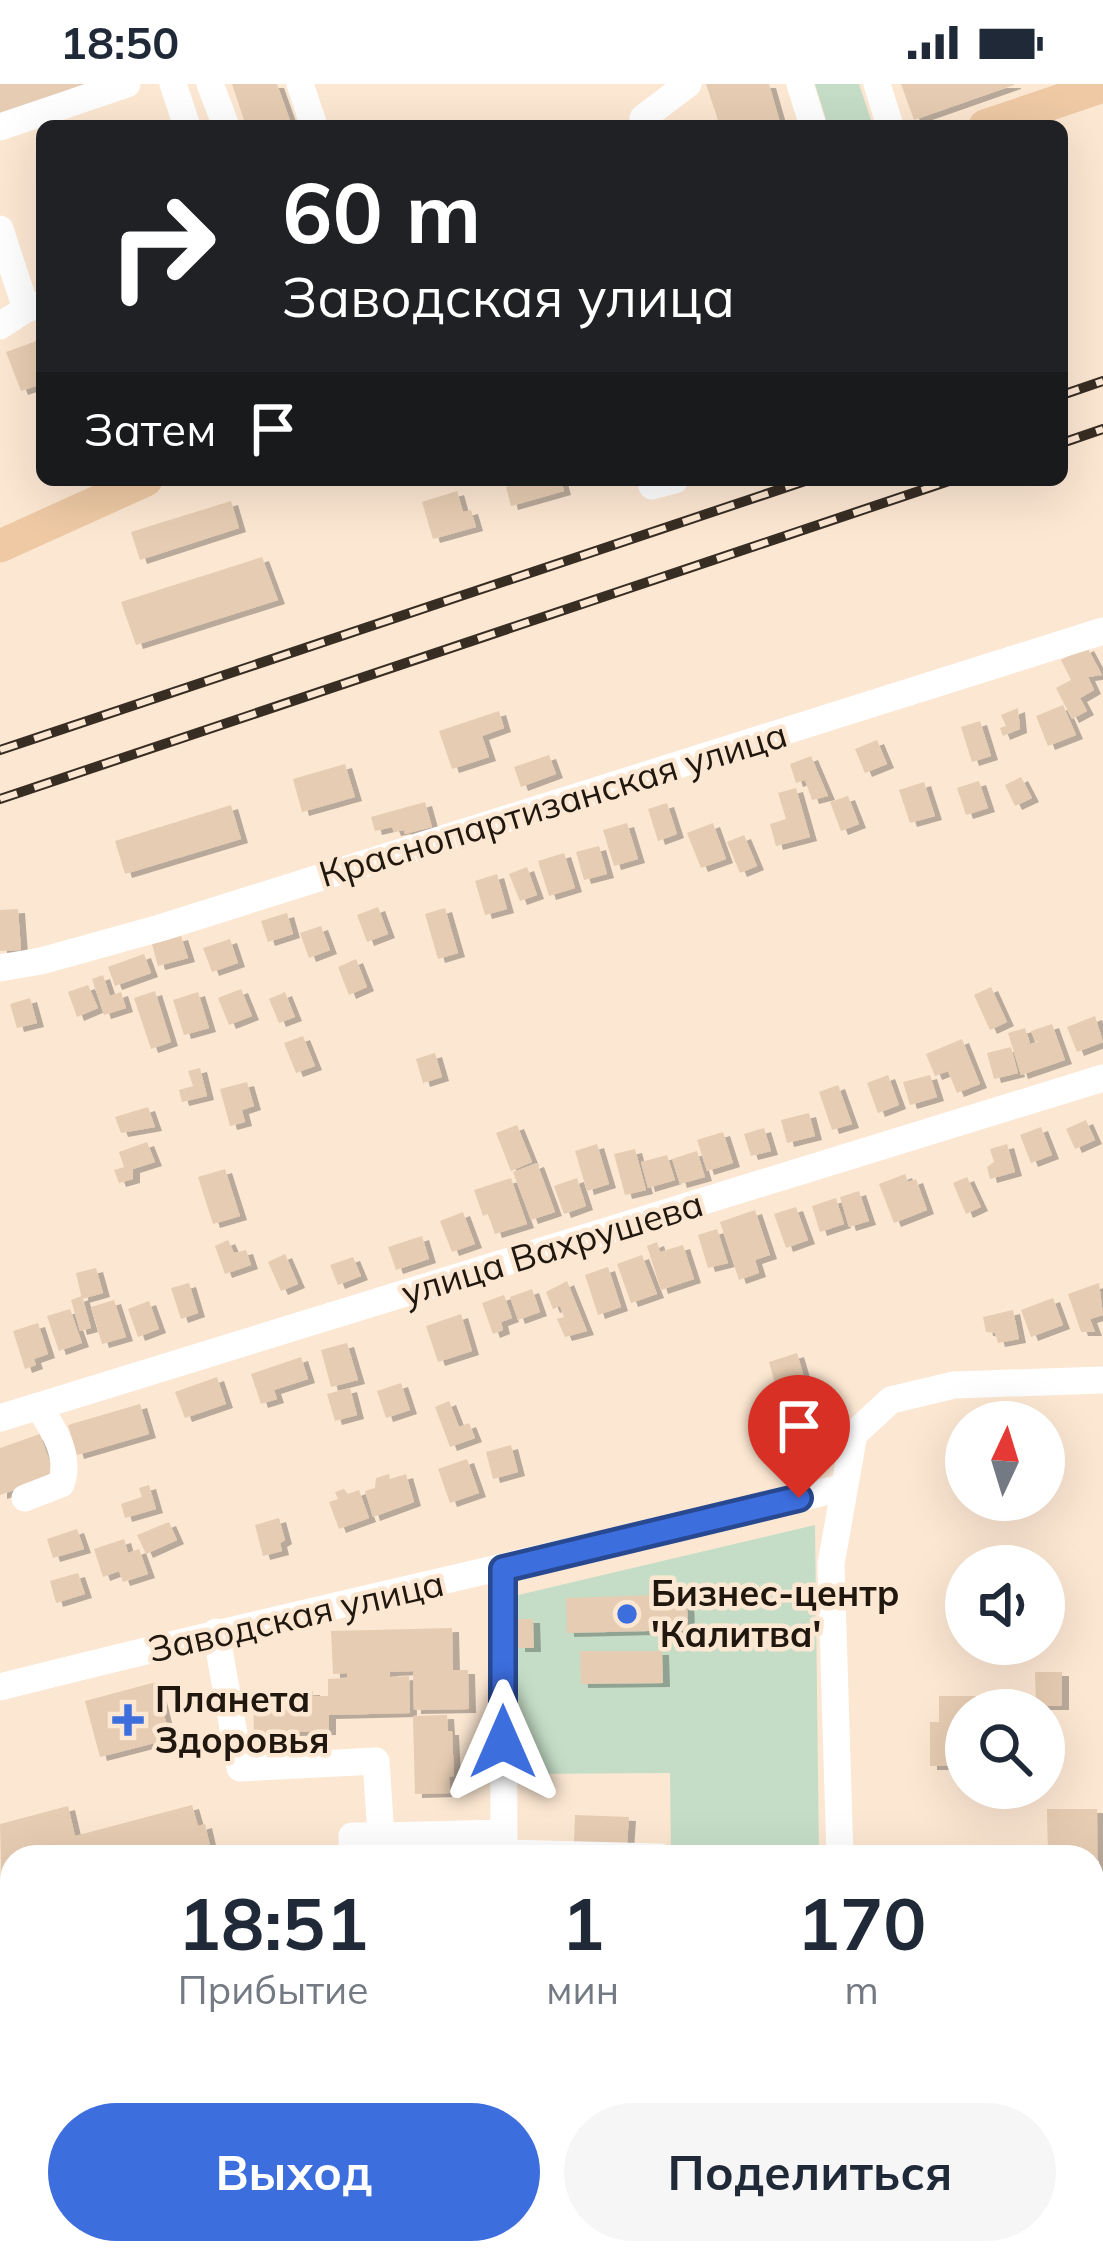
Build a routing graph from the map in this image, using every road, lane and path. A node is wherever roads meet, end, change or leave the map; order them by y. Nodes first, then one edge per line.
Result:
1 (127, 84) edge
2 (173, 84) edge
3 (210, 84) edge
4 (300, 84) edge
5 (688, 84) edge
6 (800, 84) edge
7 (877, 84) edge
8 (1103, 86) edge
9 (1062, 92) edge
10 (185, 120) edge
11 (216, 120) edge
12 (312, 120) edge
13 (644, 120) edge
14 (811, 120) edge
15 (888, 120) edge
16 (999, 120) edge
17 (0, 127) edge
18 (0, 230) edge
19 (34, 307) edge
20 (0, 326) edge
21 (131, 486) edge
22 (4, 536) edge
23 (1103, 631) edge
24 (0, 968) edge
25 (1103, 1078) edge
26 (1103, 1380) edge
27 (38, 1406) junction
28 (0, 1418) edge
29 (841, 1488) junction
30 (26, 1498) dead end
31 (503, 1569) junction
32 (216, 1632) junction
33 (0, 1687) edge
34 (381, 1836) junction
35 (352, 1845) edge
36 (473, 1845) edge
37 (504, 1845) edge
38 (840, 1845) edge

1 - 17 street
2 - 10 street
3 - 11 street
4 - 12 street
5 - 13 street
6 - 14 street
7 - 15 street
8 - 9 main road
9 - 16 main road
18 - 19 street
19 - 20 street
21 - 22 main road
23 - 24 street, Краснопартизанская улица
25 - 27 street, улица Вахрушева
26 - 29 street
27 - 28 street, улица Вахрушева
27 - 30 street
29 - 31 street, Заводская улица
29 - 38 street
31 - 32 street, Заводская улица
31 - 37 street
32 - 33 street, Заводская улица
32 - 34 street
34 - 35 street
34 - 36 street

